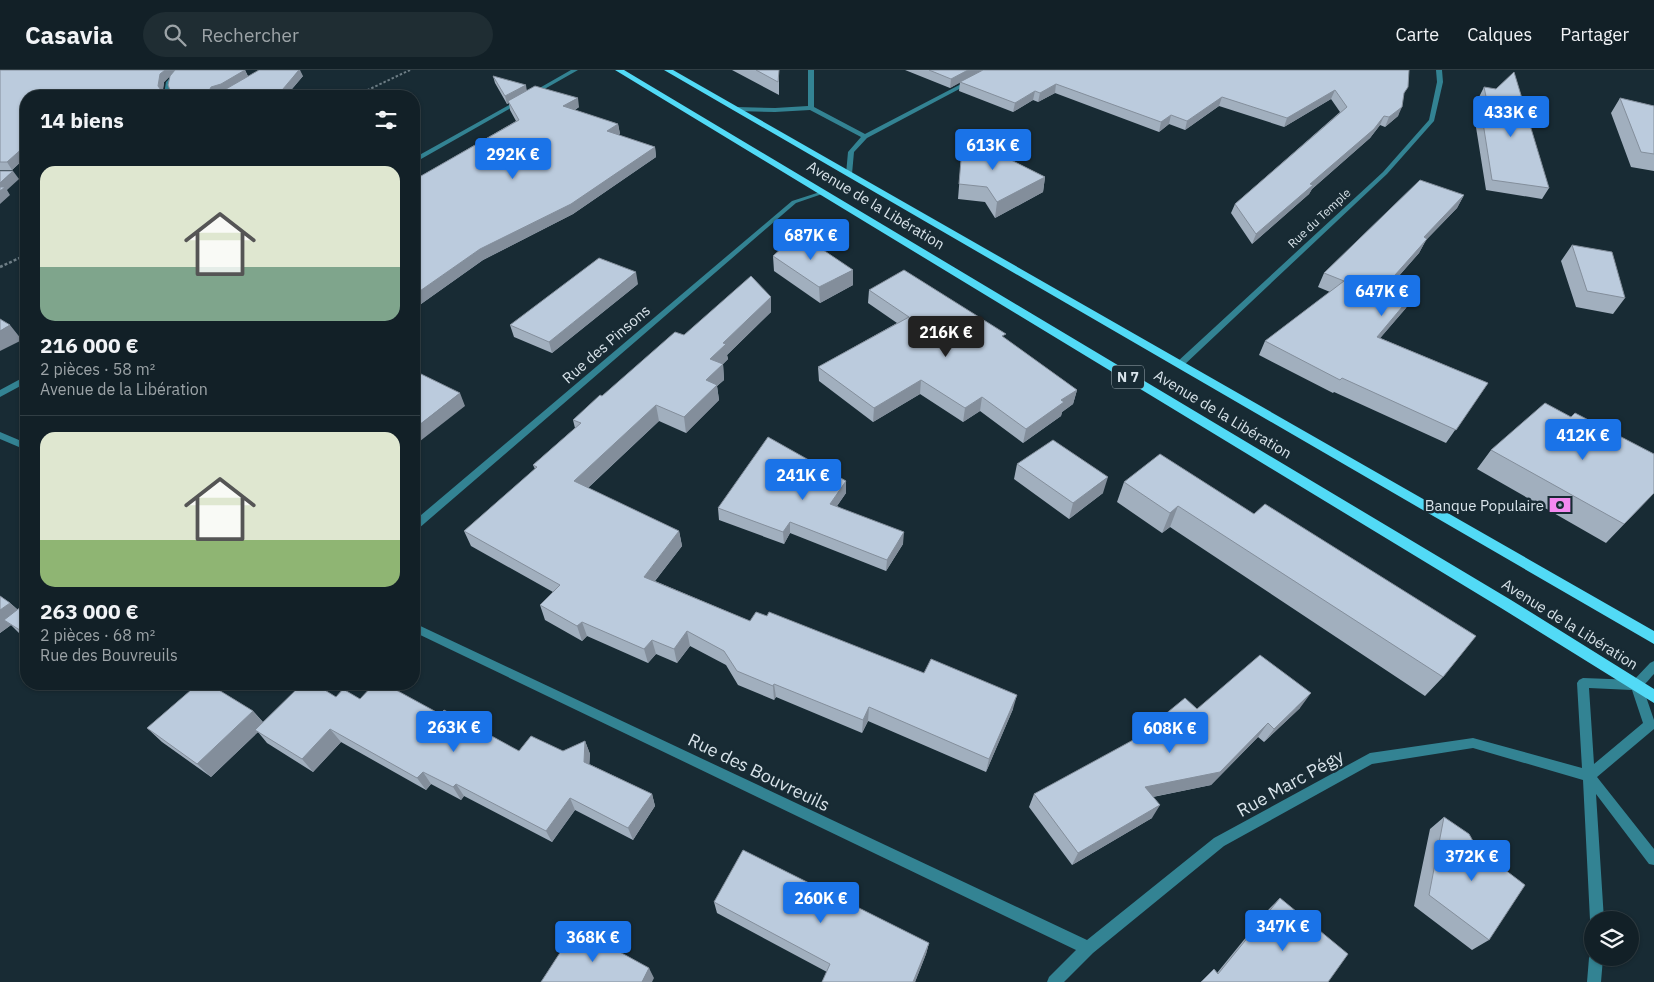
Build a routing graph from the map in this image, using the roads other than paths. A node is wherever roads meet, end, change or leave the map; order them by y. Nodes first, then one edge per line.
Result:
1 (181, 70) edge
2 (575, 70) edge
3 (619, 70) edge
4 (668, 70) edge
5 (811, 70) edge
6 (992, 70) edge
7 (1439, 70) edge
8 (168, 90) edge
9 (811, 108) junction
10 (736, 109) junction
11 (865, 137) junction
12 (420, 158) edge
13 (849, 174) junction
14 (822, 193) junction
15 (1180, 364) junction
16 (20, 383) edge
17 (0, 394) edge
18 (0, 435) edge
19 (20, 444) edge
20 (420, 521) edge
21 (420, 630) edge
22 (1654, 638) edge
23 (1654, 666) edge
24 (1636, 685) junction
25 (1654, 697) edge
26 (1589, 776) junction
27 (1654, 859) edge
28 (1597, 911) edge
29 (1088, 948) junction
30 (1595, 966) edge
31 (1054, 982) edge
32 (1594, 982) edge

1 - 8 street
2 - 12 street
3 - 14 main road, Avenue de la Libération / N 7
4 - 10 main road, Avenue de la Libération / N 7
5 - 9 street
6 - 11 street
7 - 15 street, Rue du Temple
9 - 10 street
9 - 11 street
10 - 13 main road, Avenue de la Libération / N 7
11 - 13 street
13 - 15 main road, Avenue de la Libération / N 7
14 - 20 street, Rue des Pinsons
14 - 24 main road, Avenue de la Libération / N 7
15 - 22 main road, Avenue de la Libération / N 7
16 - 17 street
18 - 19 street
21 - 29 street, Rue des Bouvreuils
23 - 24 street
24 - 25 main road, Avenue de la Libération / N 7
24 - 26 street
24 - 26 street
26 - 27 street
26 - 28 street
26 - 29 street, Rue Marc Pégy
29 - 31 street, Rue Marc Pégy
30 - 32 street

